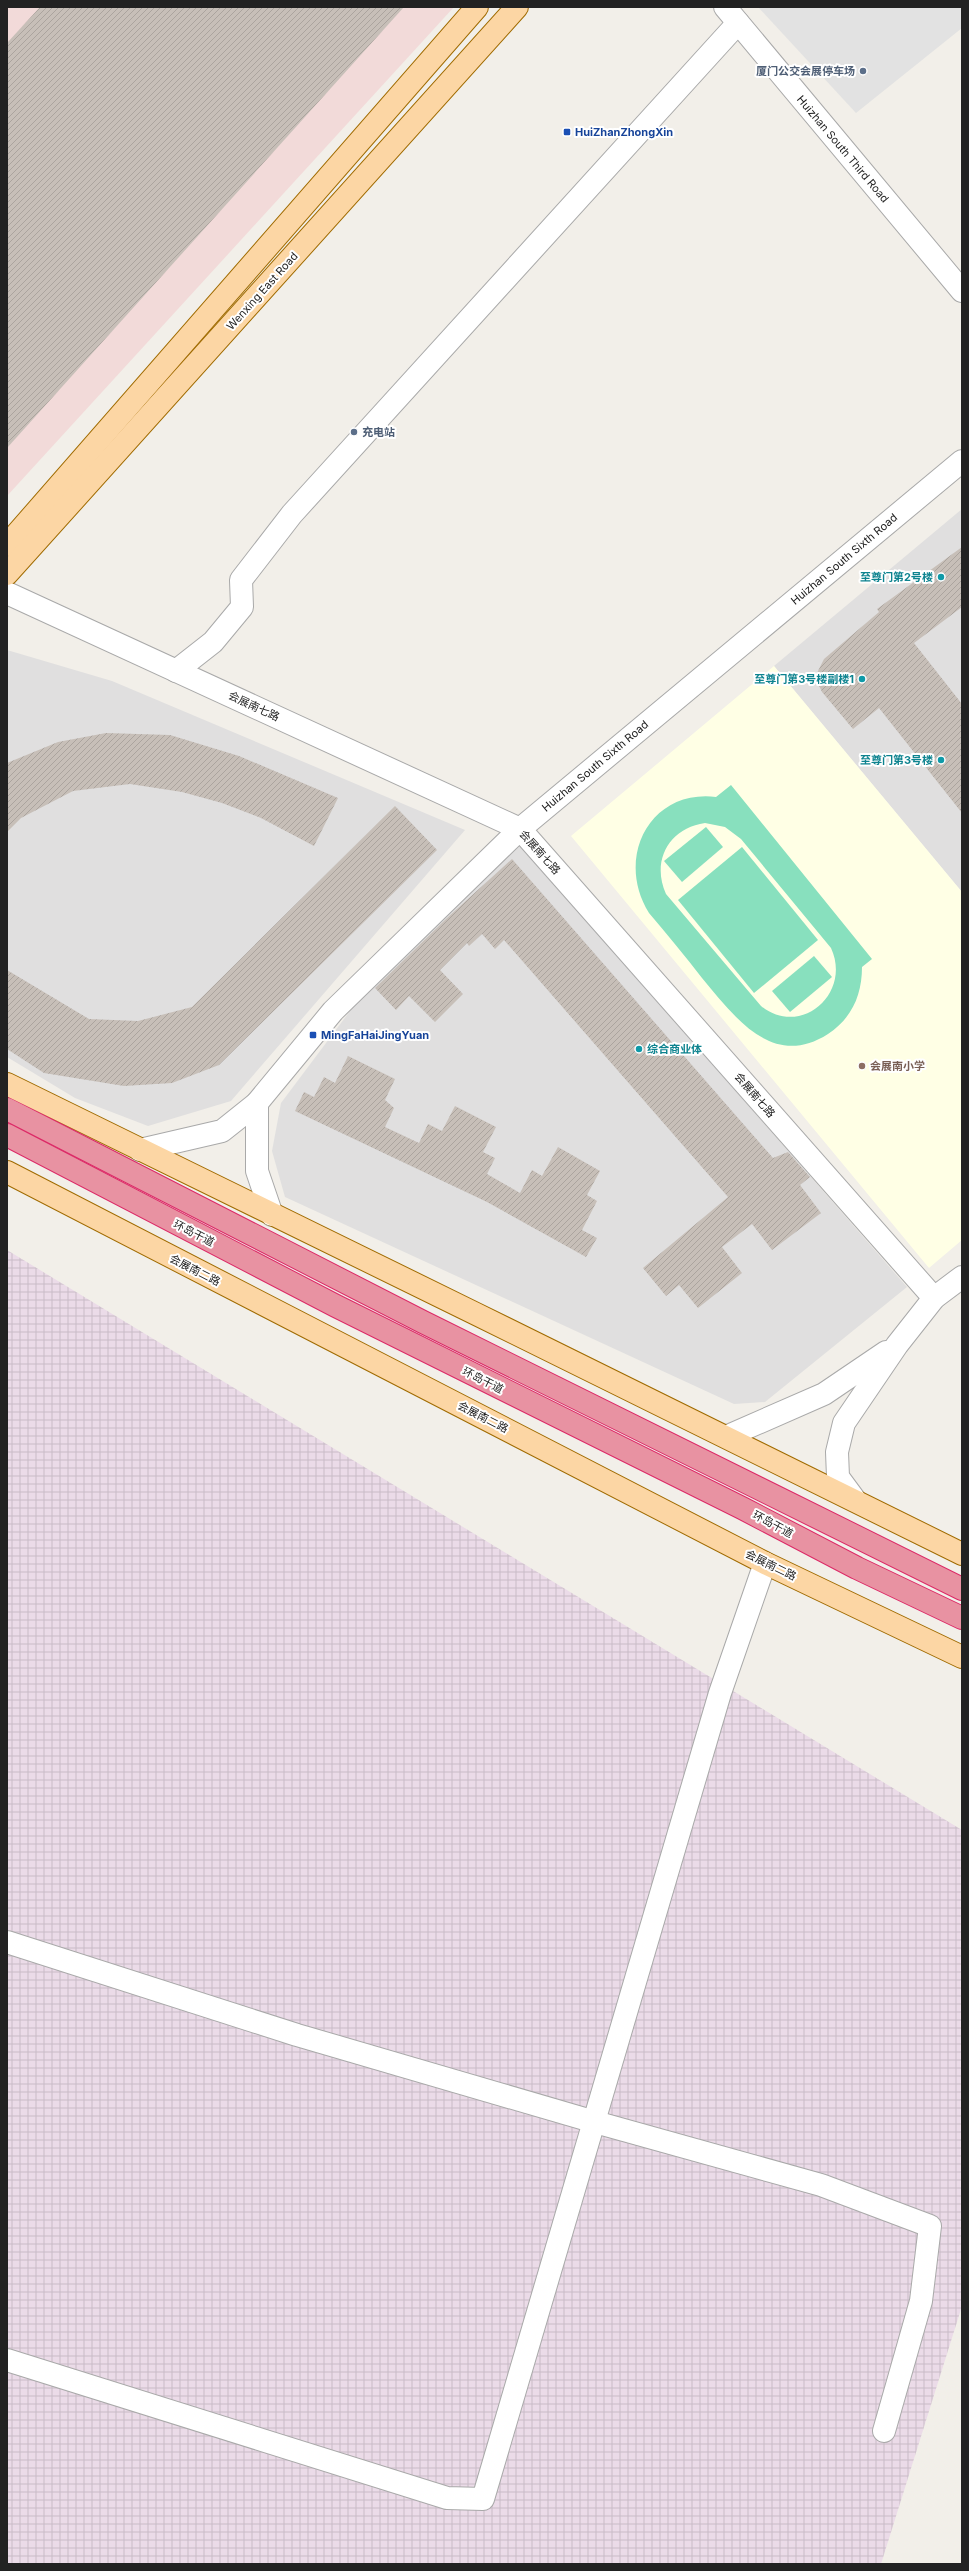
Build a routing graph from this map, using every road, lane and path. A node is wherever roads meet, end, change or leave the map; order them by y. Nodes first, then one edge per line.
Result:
1 (477, 7) edge
2 (517, 7) edge
3 (731, 15) edge
4 (962, 291) edge
5 (962, 461) edge
6 (7, 545) edge
7 (7, 574) edge
8 (7, 593) edge
9 (176, 671) junction
10 (520, 829) junction
11 (7, 1084) edge
12 (257, 1103) junction
13 (7, 1109) edge
14 (7, 1136) edge
15 (140, 1150) junction
16 (7, 1172) edge
17 (272, 1215) junction
18 (962, 1277) edge
19 (934, 1298) junction
20 (897, 1345) junction
21 (728, 1436) junction
22 (855, 1500) junction
23 (962, 1554) edge
24 (765, 1563) junction
25 (962, 1588) edge
26 (962, 1618) edge
27 (962, 1657) edge
28 (7, 1942) edge
29 (595, 2122) junction
30 (7, 2360) edge
31 (884, 2430) dead end

1 - 6 main road
2 - 7 main road, Wenxing East Road
3 - 4 street, Huizhan South Third Road
3 - 9 street
5 - 10 street, Huizhan South Sixth Road
8 - 9 street, 会展南七路
9 - 10 street, 会展南七路
10 - 12 street, Huizhan South Sixth Road
10 - 19 street, 会展南七路
11 - 15 main road
12 - 15 street, Huizhan South Sixth Road
12 - 17 street
13 - 25 highway
14 - 26 highway, 环岛干道
15 - 17 main road
16 - 24 main road, 会展南二路
17 - 21 main road
18 - 19 street
19 - 20 street
20 - 21 street
20 - 22 street
21 - 22 main road
22 - 23 main road
24 - 27 main road, 会展南二路
24 - 29 street
28 - 29 street
29 - 30 street
29 - 31 street

